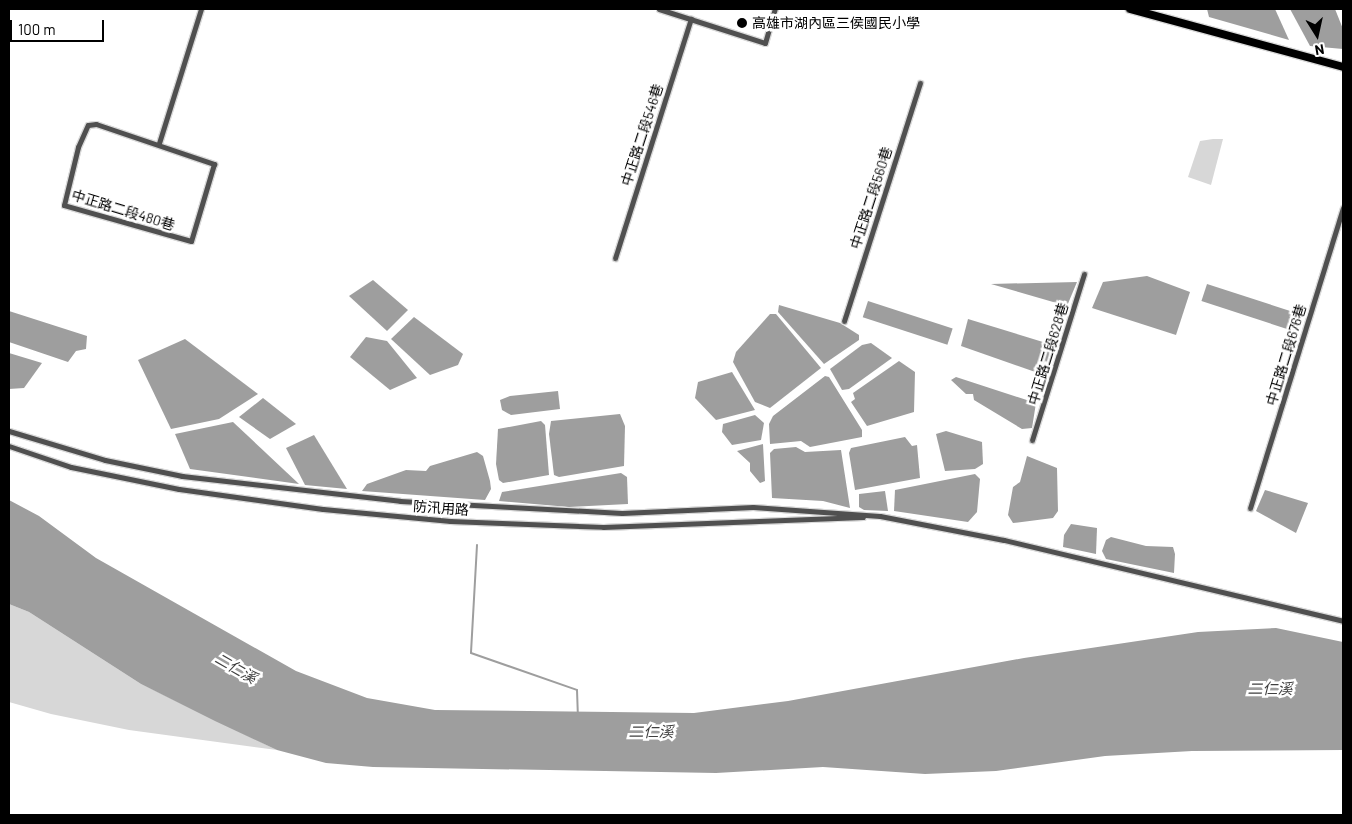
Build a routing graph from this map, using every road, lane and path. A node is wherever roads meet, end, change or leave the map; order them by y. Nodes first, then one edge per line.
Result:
1 (201, 9) edge
2 (659, 9) edge
3 (776, 9) edge
4 (1130, 9) edge
5 (691, 19) junction
6 (1343, 67) edge
7 (920, 83) dead end
8 (159, 143) junction
9 (1343, 208) edge
10 (615, 258) dead end
11 (1084, 274) dead end
12 (844, 321) dead end
13 (9, 431) edge
14 (1032, 440) dead end
15 (9, 446) edge
16 (1250, 508) dead end
17 (880, 516) junction
18 (1343, 621) edge

1 - 8 street
2 - 5 street
3 - 5 street
4 - 6 main road
5 - 10 street, 中正路二段546巷
7 - 12 street, 中正路二段560巷
8 - 8 street, 中正路二段480巷
9 - 16 street, 中正路二段676巷
11 - 14 street, 中正路二段628巷
13 - 17 street
15 - 17 street, 防汛用路
17 - 18 street

